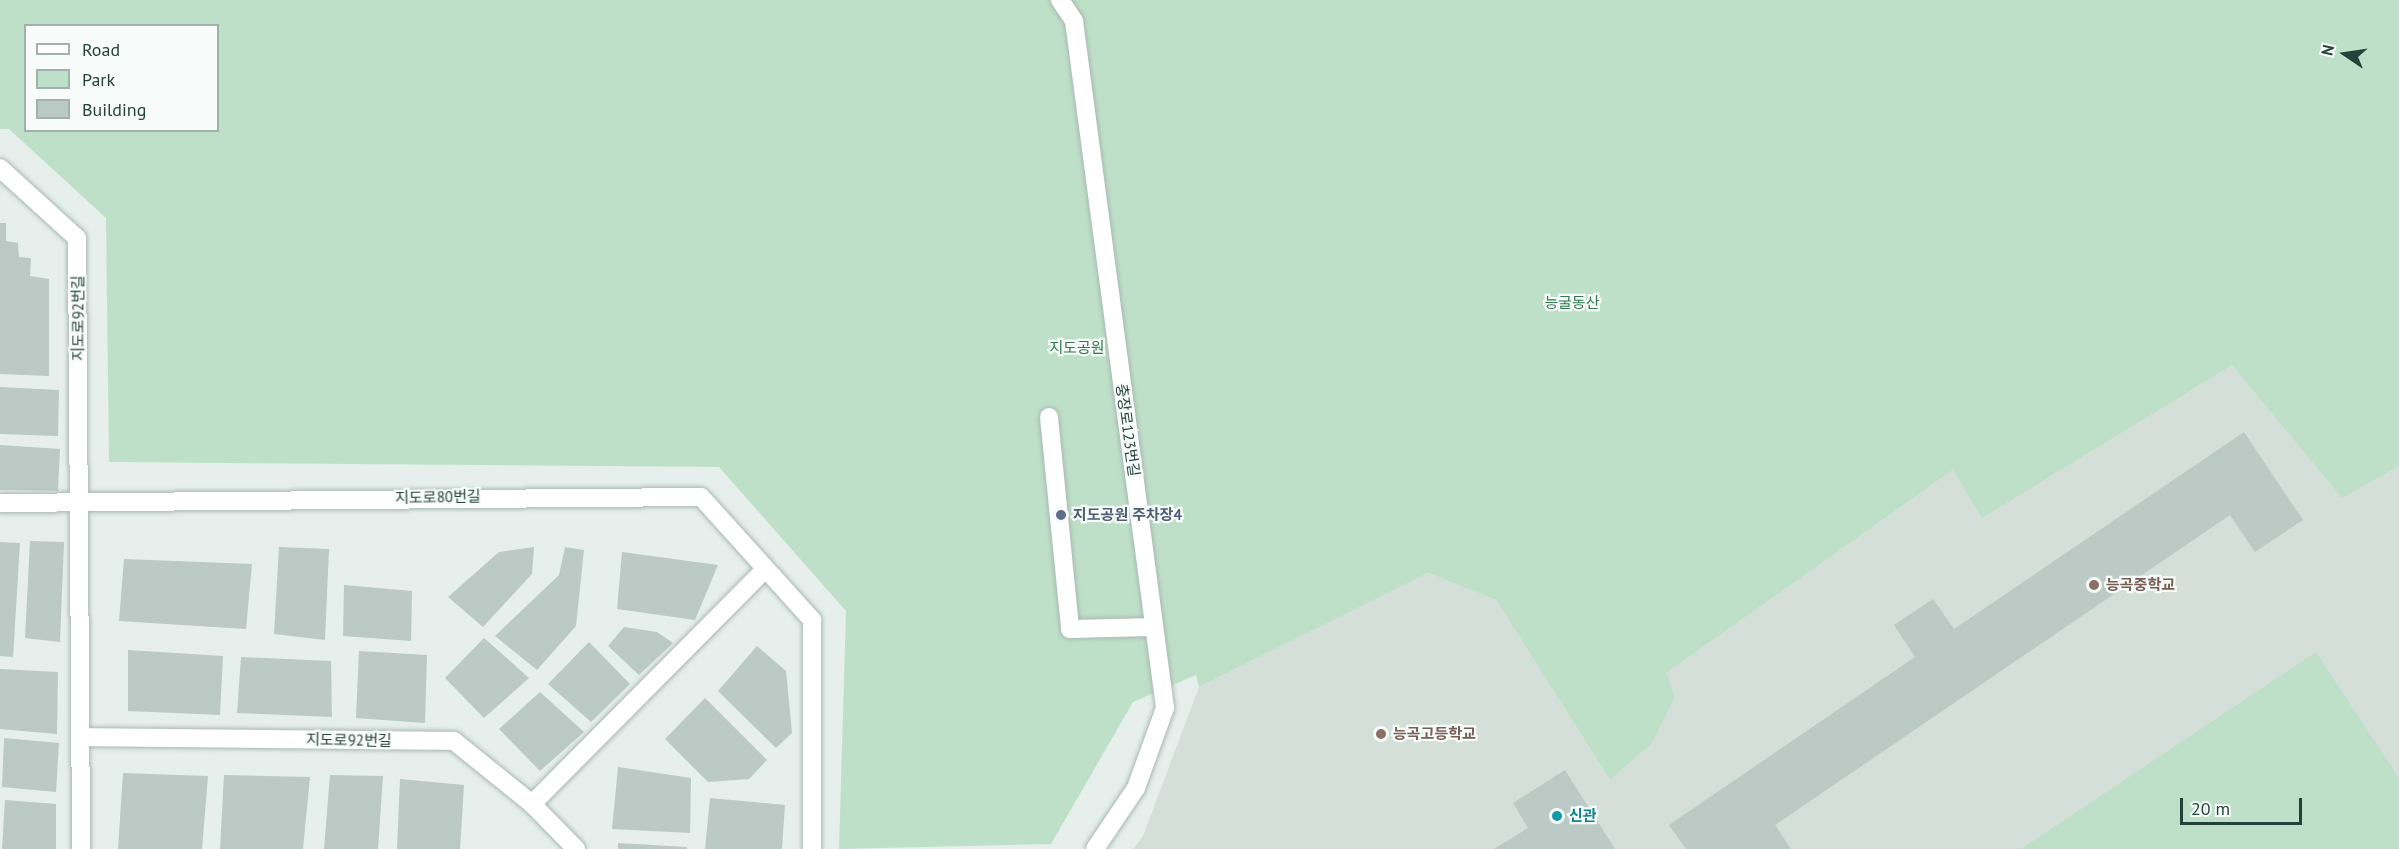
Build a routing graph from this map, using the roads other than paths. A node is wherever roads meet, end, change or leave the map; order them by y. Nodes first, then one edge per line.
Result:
1 (1064, 2) edge
2 (0, 168) edge
3 (1049, 417) dead end
4 (79, 502) junction
5 (0, 503) edge
6 (765, 569) junction
7 (1154, 627) junction
8 (81, 737) junction
9 (532, 804) junction
10 (81, 849) edge
11 (576, 849) edge
12 (812, 849) edge
13 (1095, 849) edge

1 - 7 street, 충장로123번길
2 - 4 street, 지도로92번길
3 - 7 street
4 - 5 street
4 - 6 street, 지도로80번길
4 - 8 street, 지도로92번길
6 - 9 street
6 - 12 street, 지도로80번길
7 - 13 street, 충장로123번길
8 - 9 street, 지도로92번길
8 - 10 street, 지도로92번길
9 - 11 street, 지도로92번길

